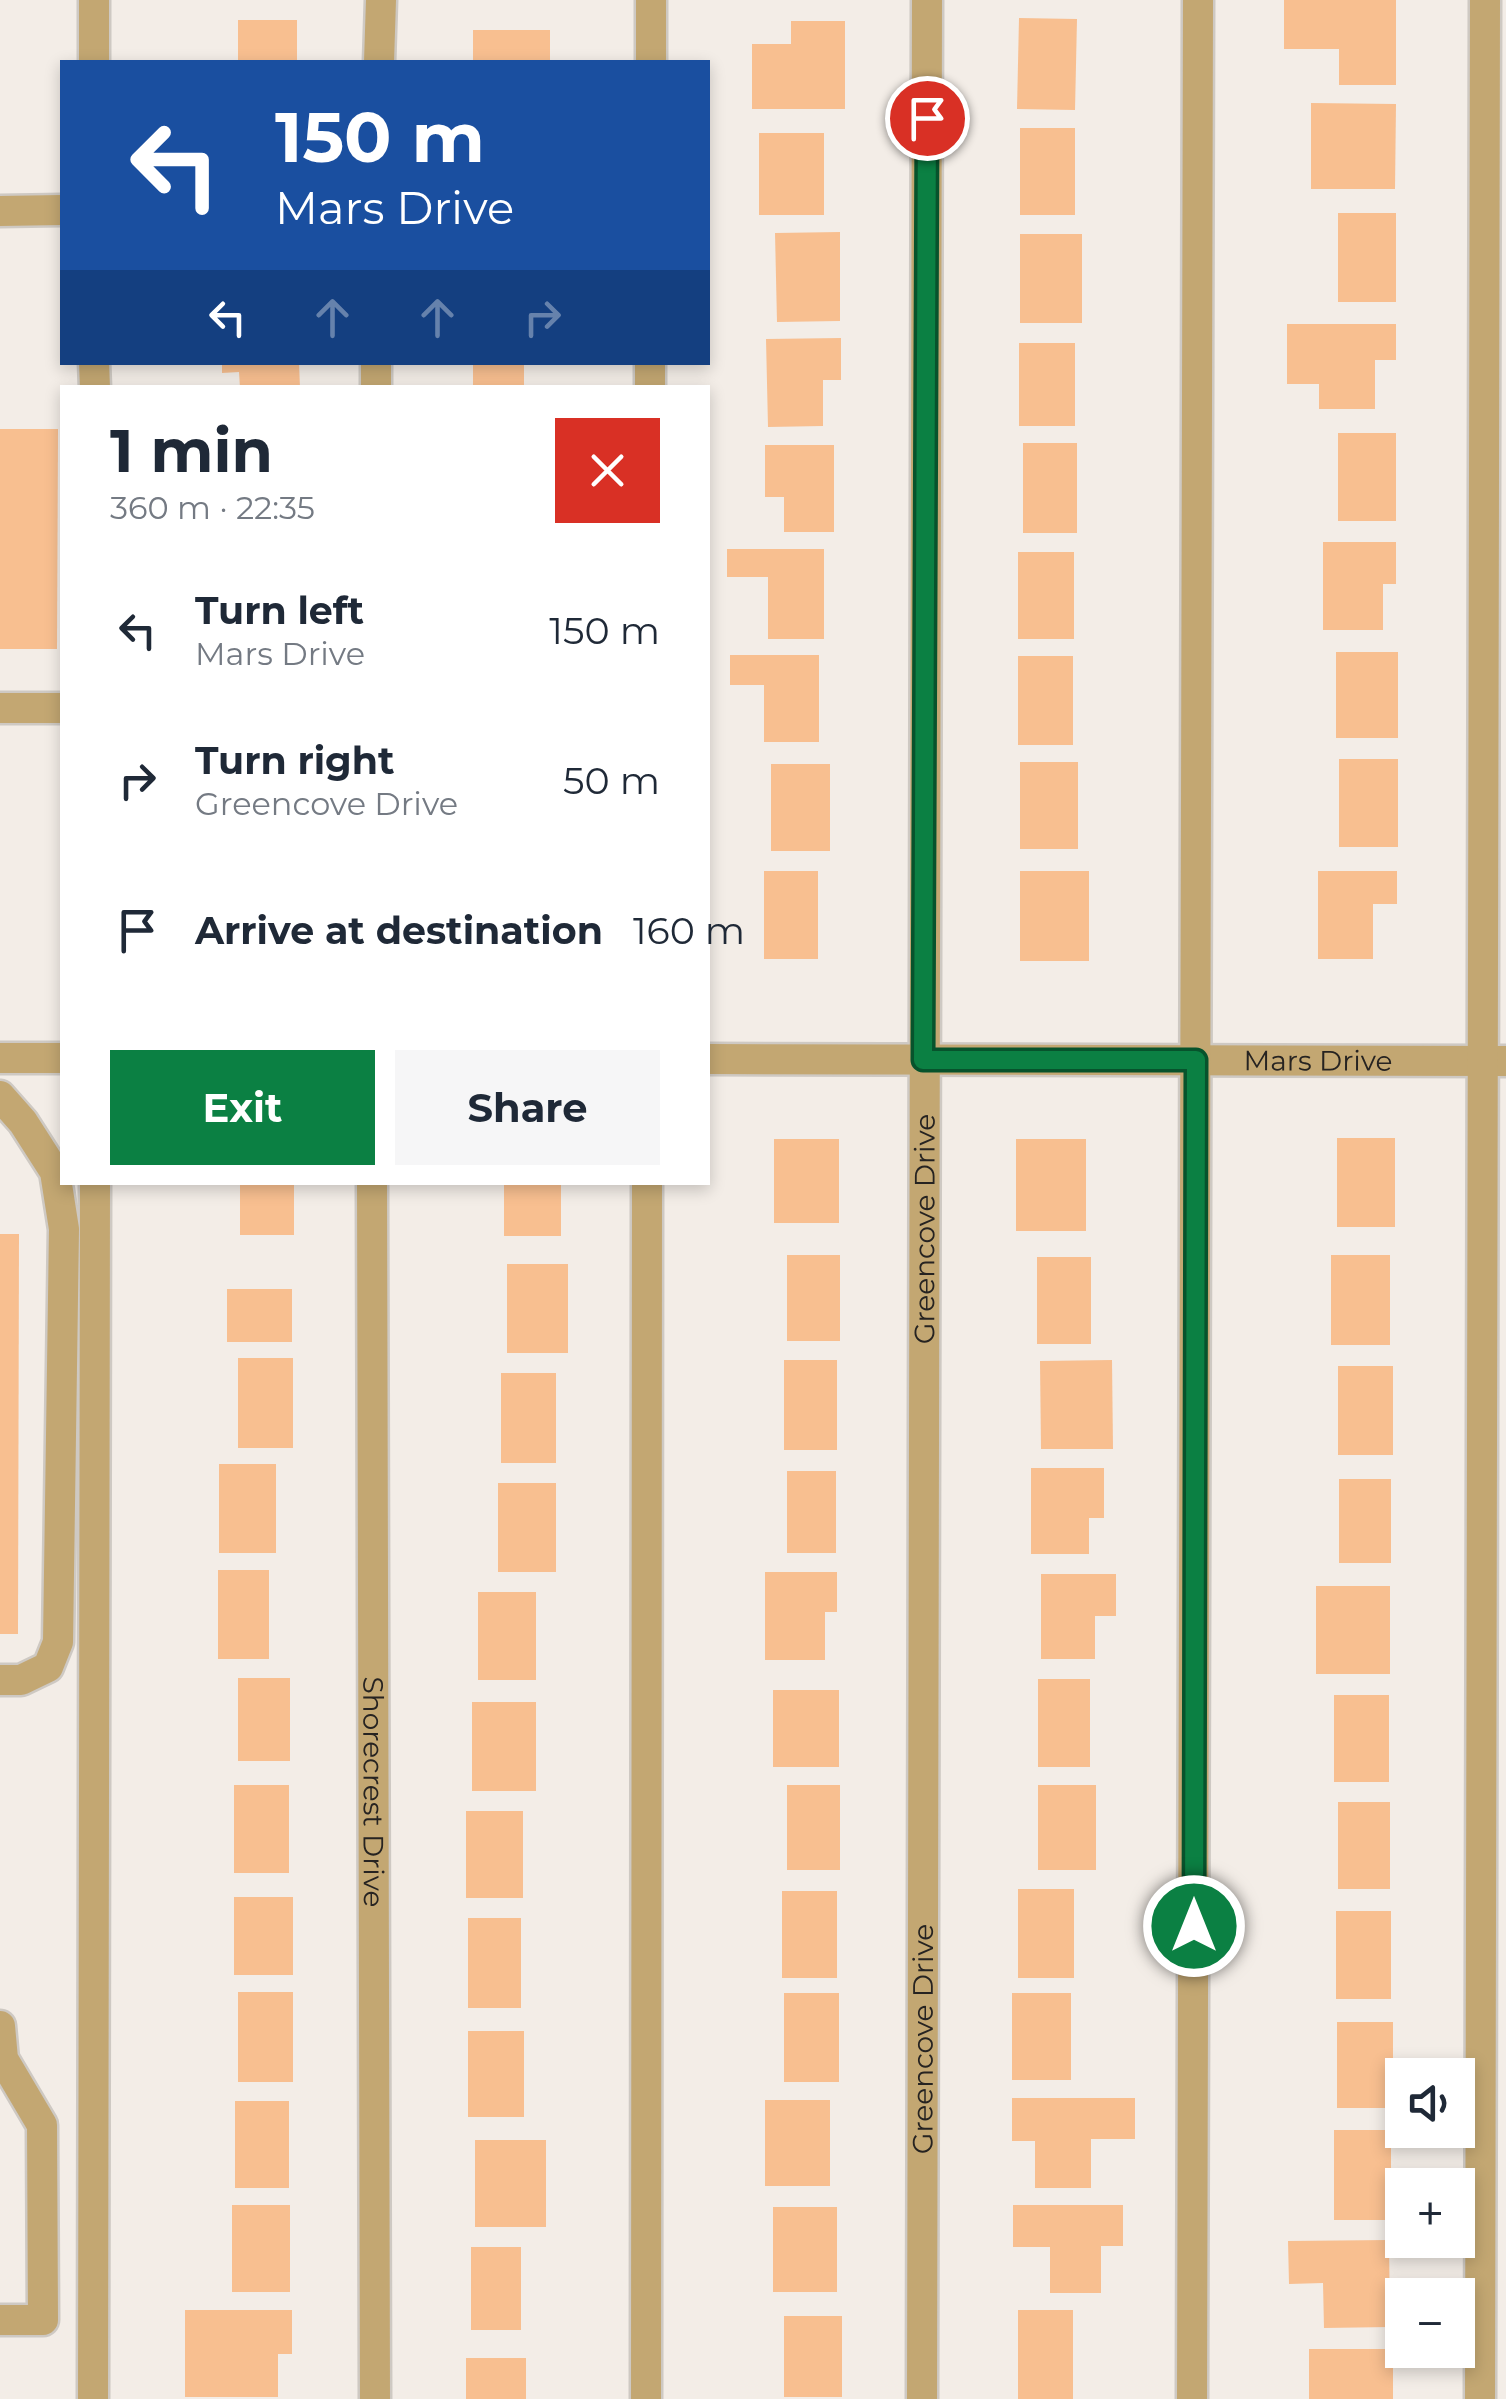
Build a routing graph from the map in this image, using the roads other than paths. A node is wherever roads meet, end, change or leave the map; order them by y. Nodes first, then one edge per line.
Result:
1 (94, 0) edge
2 (381, 0) edge
3 (652, 0) edge
4 (927, 0) edge
5 (1198, 0) edge
6 (1485, 0) edge
7 (94, 60) edge
8 (379, 60) edge
9 (651, 60) edge
10 (1496, 180) edge
11 (60, 210) edge
12 (0, 211) edge
13 (0, 708) edge
14 (60, 708) edge
15 (1495, 754) edge
16 (0, 1058) edge
17 (60, 1058) edge
18 (710, 1060) edge
19 (923, 1060) junction
20 (1196, 1060) junction
21 (1494, 1060) edge
22 (0, 1096) edge
23 (96, 1185) edge
24 (372, 1185) edge
25 (647, 1185) edge
26 (0, 1680) edge
27 (0, 2026) edge
28 (0, 2320) edge
29 (93, 2399) edge
30 (375, 2399) edge
31 (646, 2399) edge
32 (922, 2399) edge
33 (1192, 2399) edge
34 (1480, 2399) edge

1 - 7 street
2 - 8 street
3 - 9 street
4 - 19 street, Greencove Drive
5 - 20 street
6 - 10 street
10 - 15 street
11 - 12 street
13 - 14 street
15 - 21 street
16 - 17 street
18 - 19 street, Mars Drive
19 - 20 street, Mars Drive
19 - 32 street, Greencove Drive
20 - 21 street, Mars Drive
20 - 33 street
21 - 34 street
22 - 26 street
23 - 29 street
24 - 30 street, Shorecrest Drive
25 - 31 street
27 - 28 street

